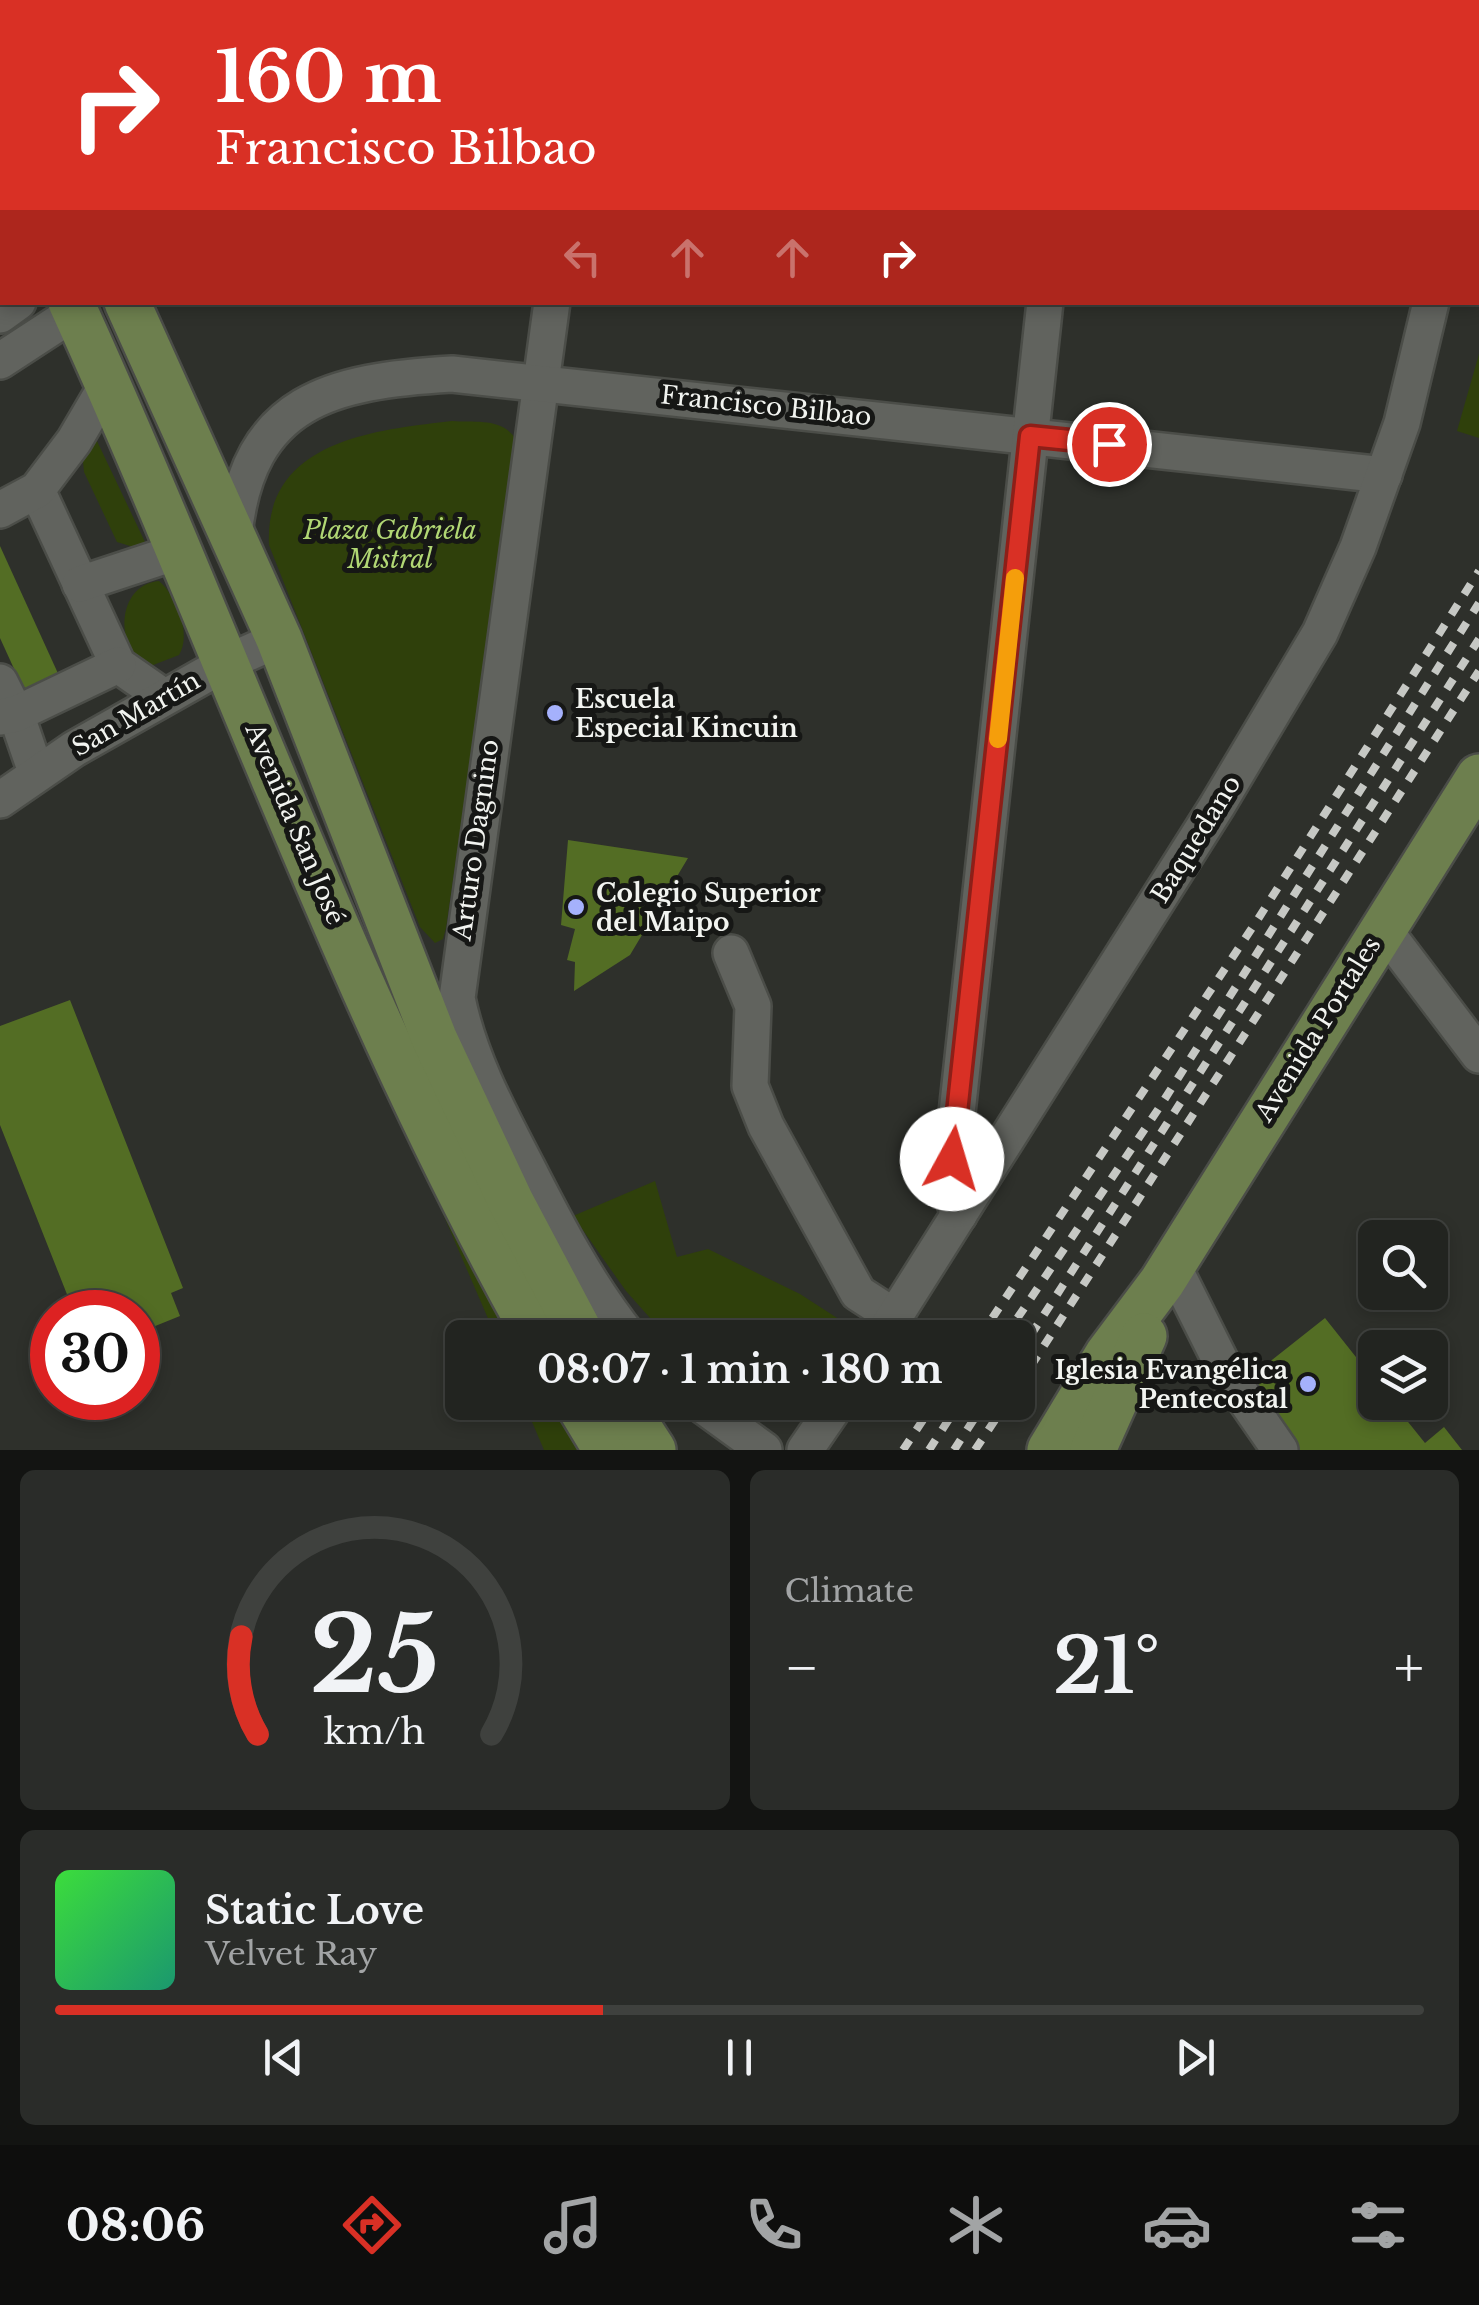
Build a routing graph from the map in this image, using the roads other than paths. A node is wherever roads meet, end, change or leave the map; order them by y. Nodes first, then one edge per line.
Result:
1 (128, 305) edge
2 (552, 305) edge
3 (1045, 305) edge
4 (1429, 305) edge
5 (76, 306) edge
6 (0, 362) edge
7 (540, 381) junction
8 (108, 383) junction
9 (1030, 436) junction
10 (1384, 475) junction
11 (36, 490) junction
12 (0, 510) edge
13 (234, 535) junction
14 (180, 551) junction
15 (80, 584) junction
16 (279, 639) junction
17 (228, 662) junction
18 (118, 665) junction
19 (0, 682) edge
20 (164, 697) junction
21 (8, 716) edge
22 (36, 772) junction
23 (1479, 778) edge
24 (0, 800) edge
25 (1382, 927) junction
26 (730, 952) dead end
27 (1479, 1055) edge
28 (959, 1215) junction
29 (1167, 1273) junction
30 (528, 1320) edge
31 (573, 1320) edge
32 (617, 1320) edge
33 (882, 1320) edge
34 (892, 1320) edge
35 (587, 1420) edge
36 (634, 1420) edge
37 (723, 1420) edge
38 (826, 1420) edge
39 (606, 1450) edge
40 (653, 1450) edge
41 (764, 1450) edge
42 (805, 1450) edge
43 (1050, 1450) edge
44 (1094, 1450) edge
45 (1280, 1450) edge

1 - 13 main road, Avenida San José
2 - 7 street, Arturo Dagnino
3 - 9 street
4 - 10 street, Baquedano
5 - 6 street
5 - 8 main road, Avenida San José
7 - 9 street, Francisco Bilbao
7 - 13 street, Francisco Bilbao
7 - 32 street, Arturo Dagnino
8 - 11 street
8 - 14 main road, Avenida San José
9 - 10 street, Francisco Bilbao
9 - 28 street
10 - 28 street, Baquedano
11 - 12 street
11 - 15 street
13 - 16 main road, Avenida San José
14 - 15 street
14 - 17 main road, Avenida San José
15 - 18 street
16 - 17 street, San Martín
16 - 31 main road, Avenida San José
17 - 20 street, San Martín
17 - 30 main road, Avenida San José
18 - 20 street
18 - 21 street
19 - 21 street
20 - 22 street, San Martín
21 - 22 street
22 - 24 street, San Martín
23 - 25 main road, Avenida Portales
25 - 27 street
25 - 29 main road, Avenida Portales
26 - 33 street
28 - 34 street, Baquedano
29 - 43 main road, Avenida Portales
29 - 44 main road, Avenida Portales
29 - 45 street
35 - 39 main road
36 - 40 main road
37 - 41 street
38 - 42 street

